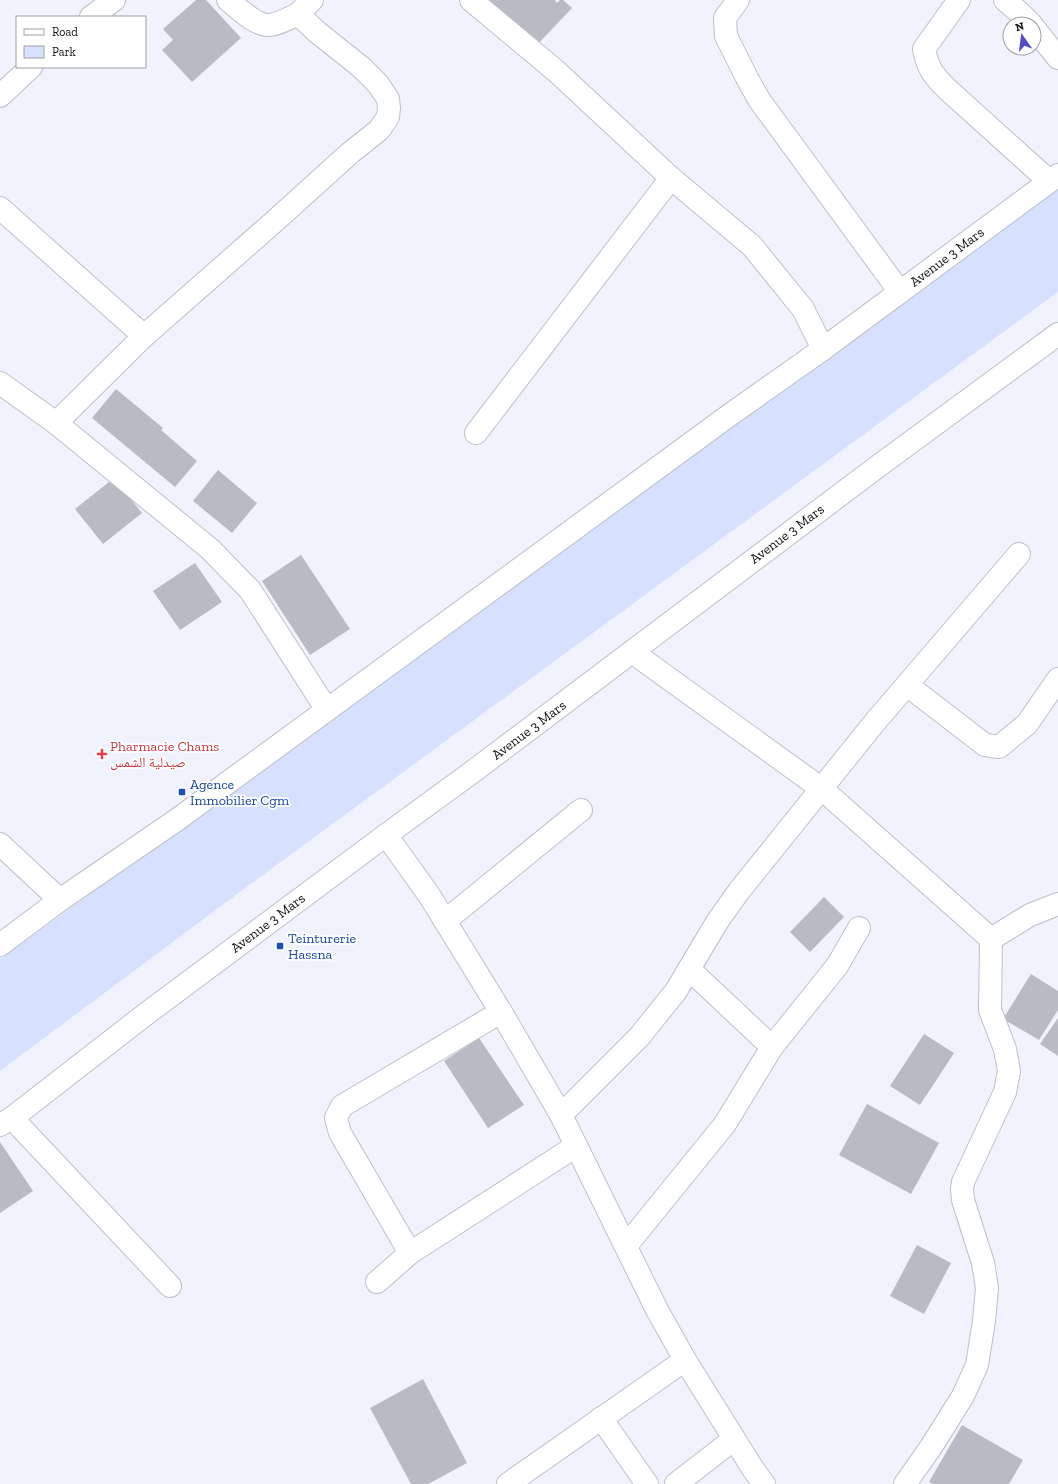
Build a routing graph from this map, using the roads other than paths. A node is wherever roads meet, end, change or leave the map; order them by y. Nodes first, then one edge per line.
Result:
1 (114, 0) edge
2 (228, 0) edge
3 (471, 0) edge
4 (738, 0) edge
5 (959, 0) edge
6 (1005, 0) edge
7 (305, 7) edge
8 (92, 16) edge
9 (1023, 16) edge
10 (1042, 38) edge
11 (1058, 58) edge
12 (30, 68) edge
13 (0, 96) edge
14 (671, 178) junction
15 (1053, 178) edge
16 (0, 208) edge
17 (900, 292) junction
18 (1058, 334) edge
19 (144, 336) junction
20 (823, 349) junction
21 (0, 383) edge
22 (56, 423) junction
23 (476, 433) dead end
24 (1019, 554) dead end
25 (632, 652) junction
26 (1058, 679) edge
27 (907, 685) junction
28 (327, 710) junction
29 (822, 789) junction
30 (581, 810) dead end
31 (386, 835) junction
32 (0, 844) edge
33 (60, 900) junction
34 (1058, 904) edge
35 (445, 921) junction
36 (859, 928) dead end
37 (991, 939) junction
38 (0, 944) edge
39 (690, 969) junction
40 (502, 1012) junction
41 (772, 1047) junction
42 (561, 1115) junction
43 (6, 1122) edge
44 (576, 1146) junction
45 (626, 1246) junction
46 (410, 1252) junction
47 (377, 1282) dead end
48 (170, 1286) dead end
49 (685, 1360) junction
50 (601, 1418) junction
51 (734, 1438) junction
52 (514, 1482) edge
53 (647, 1484) edge
54 (676, 1484) edge
55 (764, 1484) edge
56 (905, 1484) edge

1 - 8 street
2 - 7 street
3 - 14 street
4 - 17 street
5 - 15 street
6 - 9 street
7 - 19 street
10 - 11 street
12 - 13 street
14 - 20 street
14 - 23 street
15 - 17 street, Avenue 3 Mars
16 - 19 street
17 - 20 street, Avenue 3 Mars
18 - 25 street, Avenue 3 Mars
19 - 22 street
20 - 28 street, Avenue 3 Mars
21 - 22 street
22 - 28 street
24 - 27 street
25 - 29 street
25 - 31 street, Avenue 3 Mars
26 - 27 street
27 - 29 street
28 - 33 street, Avenue 3 Mars
29 - 37 street
29 - 39 street
30 - 35 street
31 - 35 street
31 - 43 street, Avenue 3 Mars
32 - 33 street
33 - 38 street, Avenue 3 Mars
34 - 37 street
35 - 40 street
36 - 41 street
37 - 56 street
39 - 41 street
39 - 42 street
40 - 42 street
40 - 46 street
41 - 45 street
42 - 44 street
43 - 48 street
44 - 45 street
44 - 46 street
45 - 49 street
46 - 47 street
49 - 50 street
49 - 51 street
50 - 52 street
50 - 53 street
51 - 54 street
51 - 55 street

